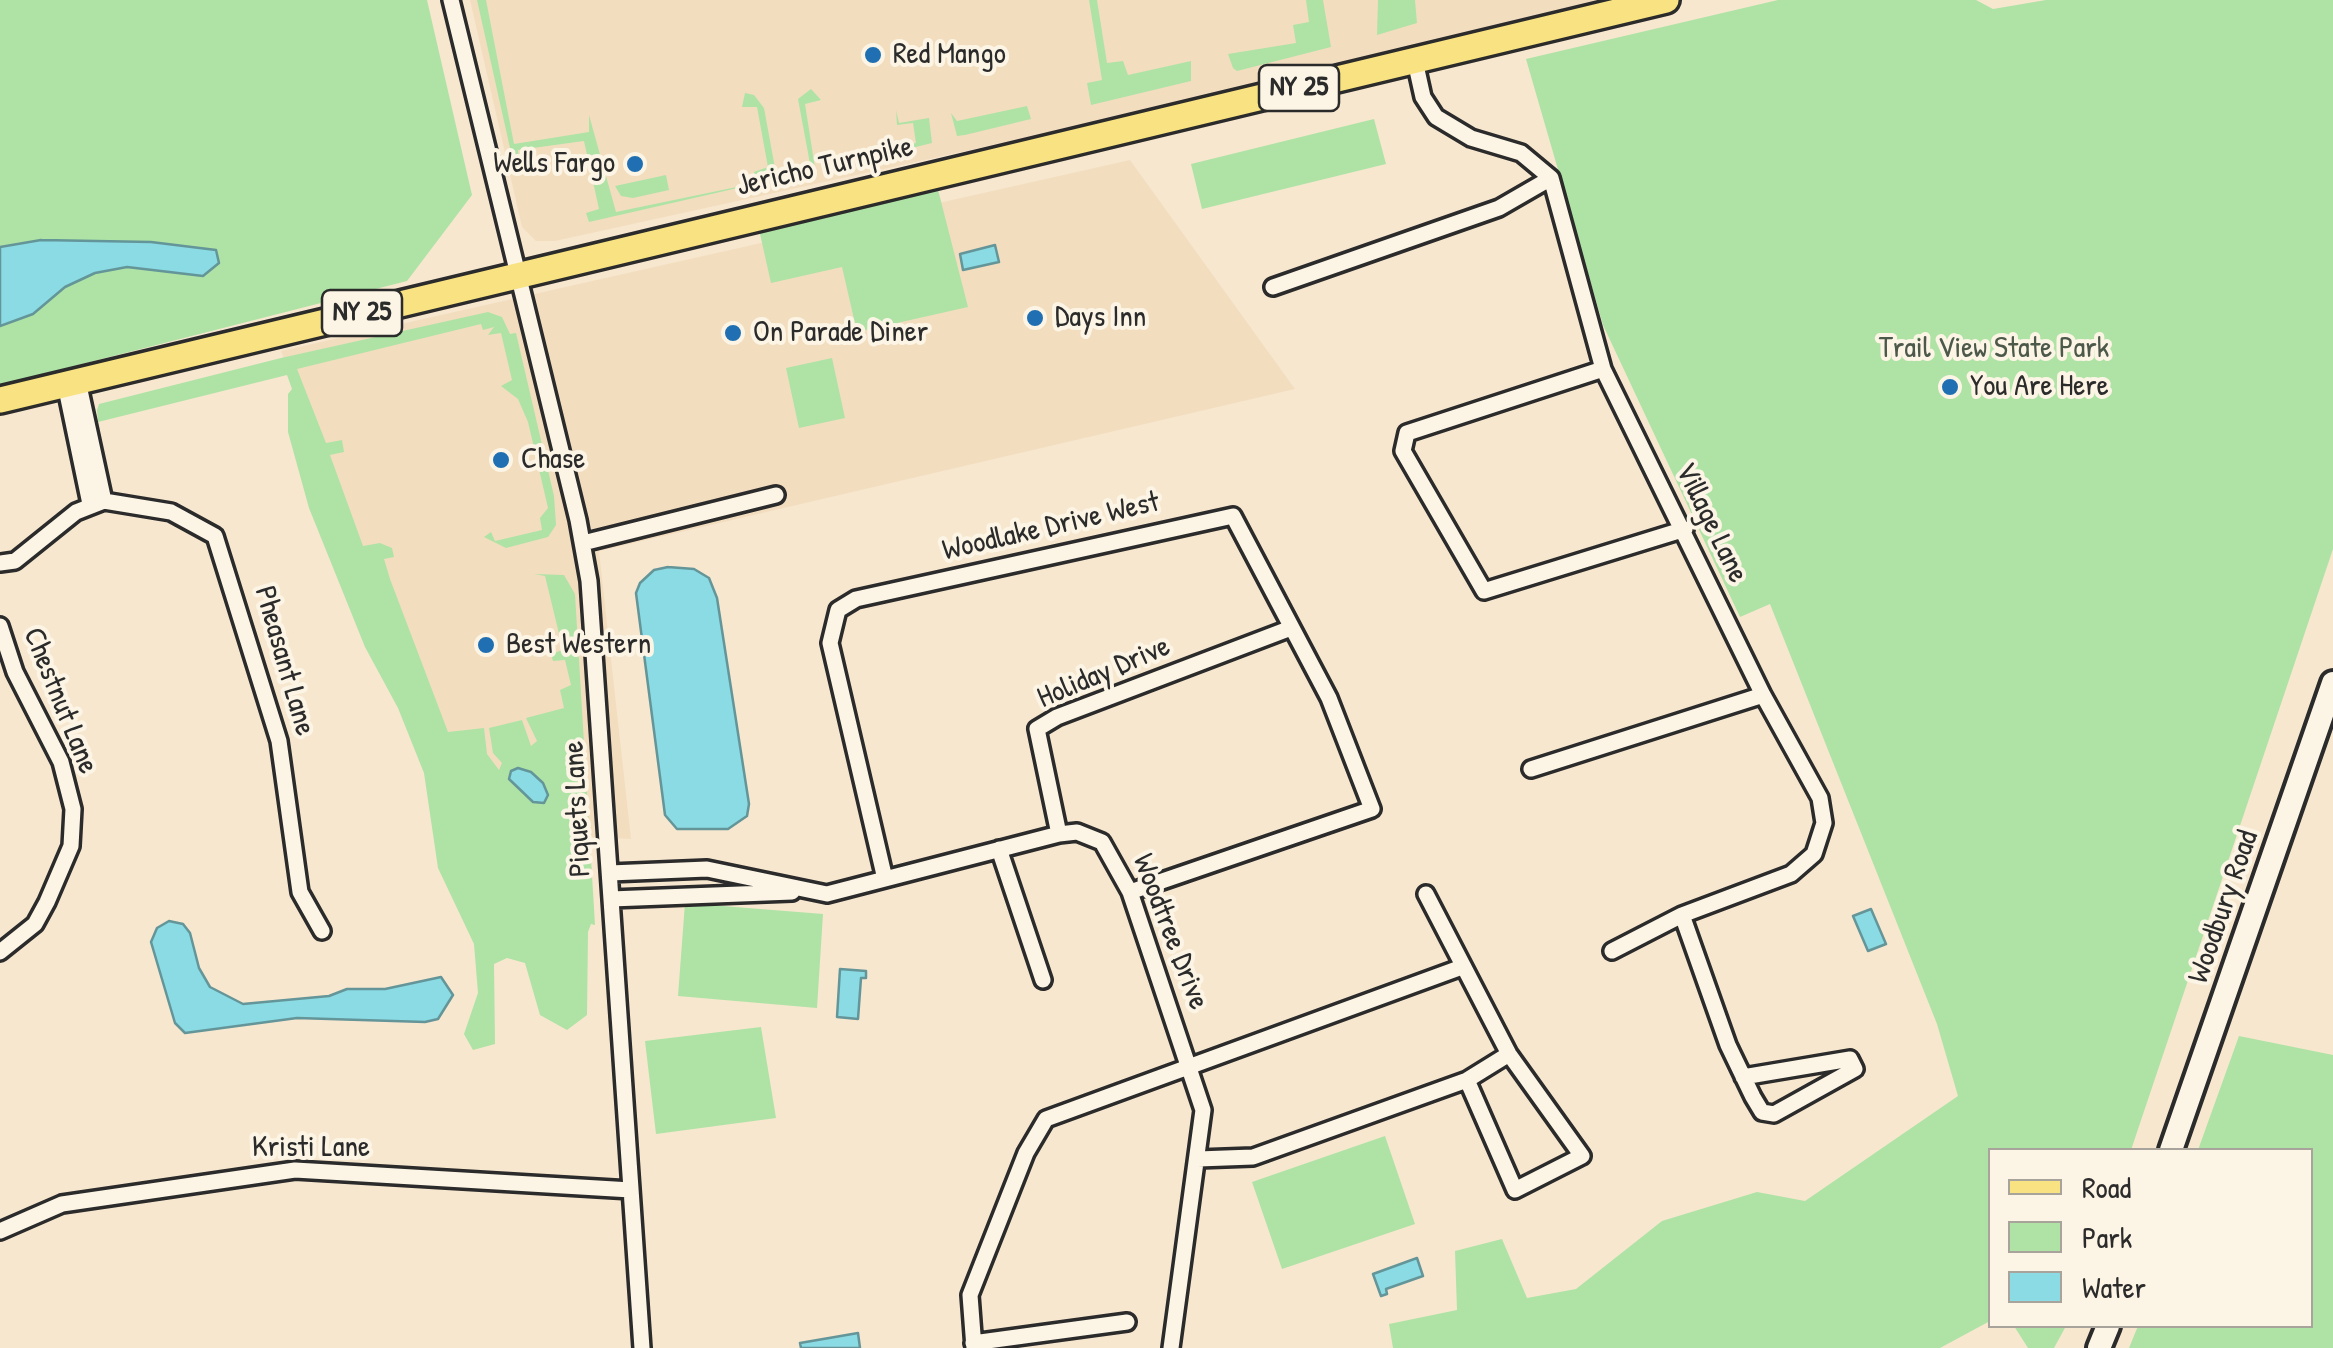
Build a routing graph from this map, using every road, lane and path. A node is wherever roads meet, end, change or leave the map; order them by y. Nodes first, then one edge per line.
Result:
1 (451, 0) edge
2 (1666, 0) edge
3 (1415, 61) junction
4 (1551, 178) junction
5 (515, 275) junction
6 (1273, 287) dead end
7 (1604, 369) junction
8 (72, 382) junction
9 (0, 400) edge
10 (776, 495) dead end
11 (97, 502) junction
12 (1685, 528) junction
13 (583, 543) junction
14 (0, 563) edge
15 (0, 626) edge
16 (1291, 628) junction
17 (2333, 683) edge
18 (1762, 694) junction
19 (1531, 770) dead end
20 (1059, 834) junction
21 (999, 850) junction
22 (610, 873) junction
23 (886, 880) junction
24 (802, 891) junction
25 (1130, 892) junction
26 (1426, 894) dead end
27 (611, 899) junction
28 (1682, 914) junction
29 (322, 932) dead end
30 (1612, 951) dead end
31 (0, 952) edge
32 (1462, 968) junction
33 (1043, 980) dead end
34 (1509, 1054) junction
35 (1190, 1066) junction
36 (1744, 1078) junction
37 (1467, 1080) junction
38 (2172, 1148) edge
39 (1198, 1158) junction
40 (631, 1190) junction
41 (0, 1231) edge
42 (1126, 1322) dead end
43 (973, 1345) edge
44 (642, 1348) edge
45 (1171, 1348) edge

1 - 5 street, Piquets Lane
2 - 3 main road, Jericho Turnpike / NY 25
3 - 4 street
3 - 5 main road, Jericho Turnpike / NY 25
4 - 6 street
4 - 7 street, Village Lane
5 - 8 main road, Jericho Turnpike / NY 25
5 - 13 street, Piquets Lane
7 - 12 street, Village Lane
7 - 12 street
8 - 9 main road, Jericho Turnpike / NY 25
8 - 11 street
10 - 13 street
11 - 14 street
11 - 29 street, Pheasant Lane
12 - 18 street, Village Lane
13 - 22 street, Piquets Lane
15 - 31 street, Chestnut Lane
16 - 20 street, Holiday Drive
16 - 23 street, Woodlake Drive West
16 - 25 street, Woodlake Drive West
17 - 38 main road, Woodbury Road
18 - 19 street
18 - 28 street, Village Lane
20 - 21 street
20 - 25 street, Woodtree Drive
21 - 23 street
21 - 33 street
22 - 24 street
22 - 27 street, Piquets Lane
23 - 24 street
24 - 27 street
25 - 35 street, Woodtree Drive
26 - 32 street
27 - 40 street, Piquets Lane
28 - 30 street, Village Lane
28 - 36 street
32 - 34 street
32 - 35 street
34 - 37 street
34 - 37 street
35 - 39 street, Woodtree Drive
35 - 43 street
36 - 36 street
37 - 39 street
39 - 45 street, Woodtree Drive
40 - 41 street, Kristi Lane
40 - 44 street, Piquets Lane
42 - 43 street

